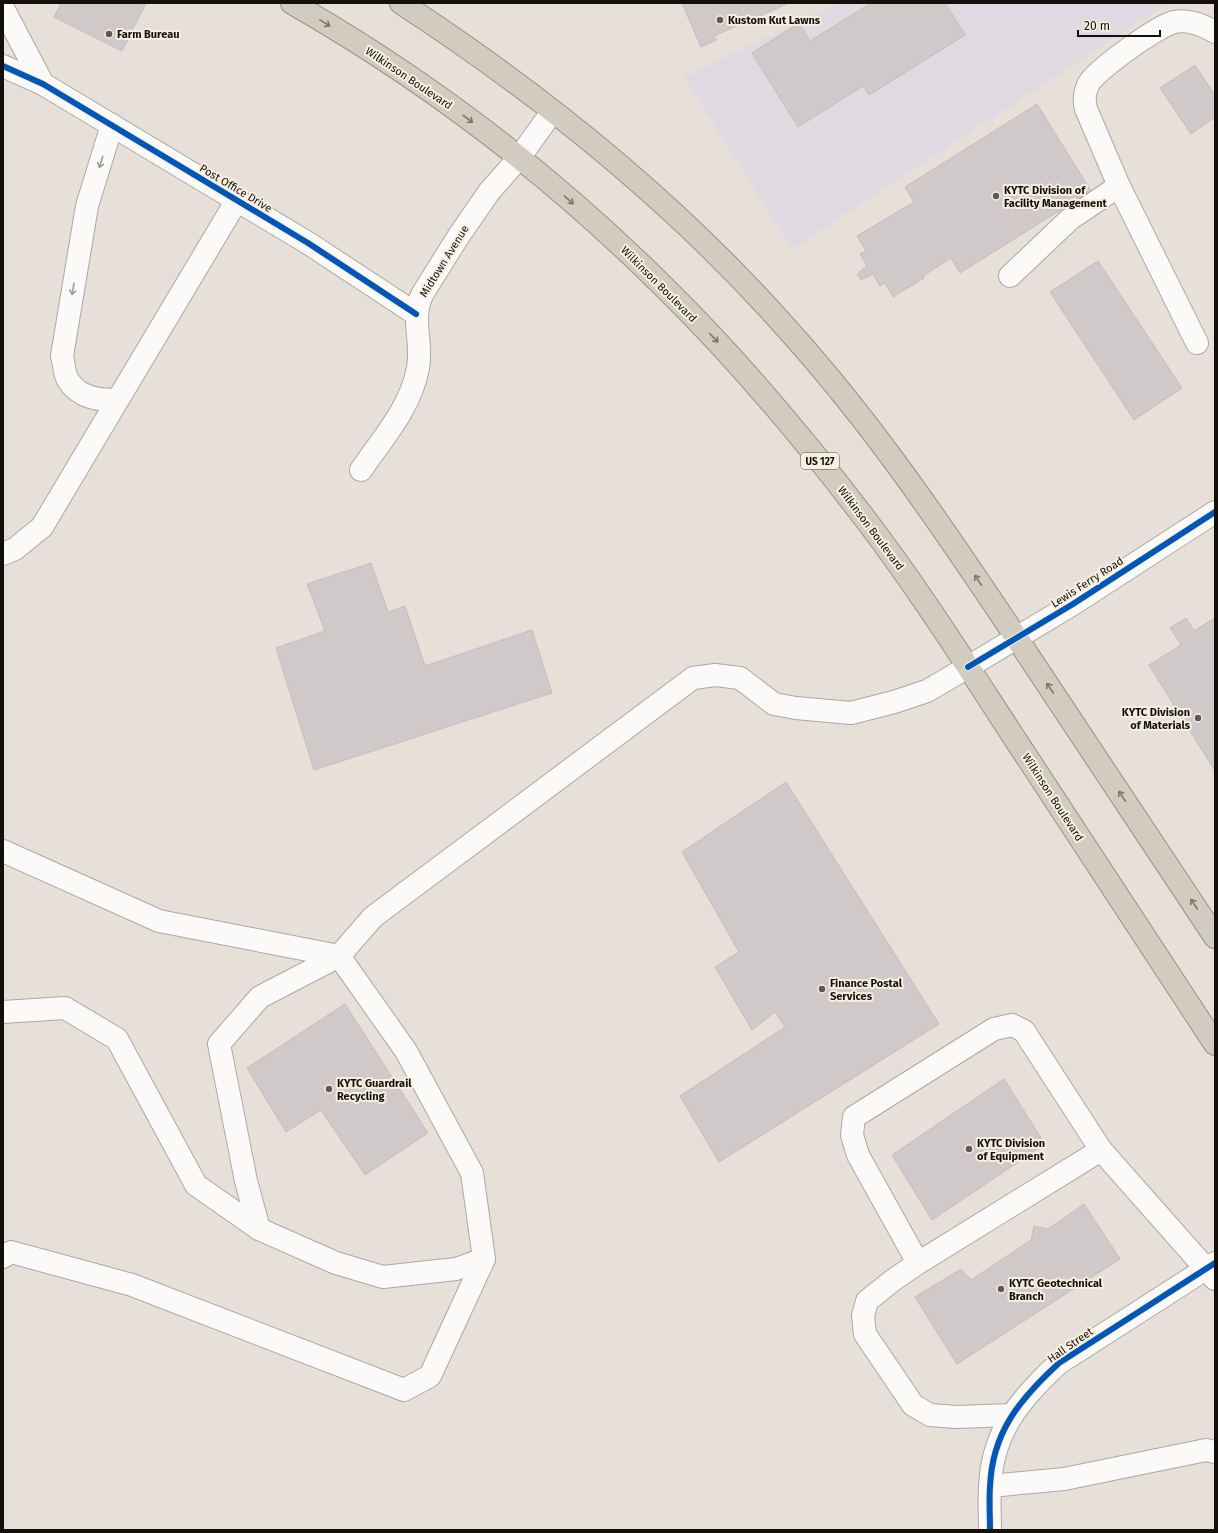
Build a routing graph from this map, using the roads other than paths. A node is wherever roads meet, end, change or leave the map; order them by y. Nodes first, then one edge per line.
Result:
1 (292, 3) edge
2 (401, 3) edge
3 (3, 8) edge
4 (1215, 32) edge
5 (3, 66) edge
6 (43, 84) junction
7 (552, 112) junction
8 (112, 125) junction
9 (519, 158) junction
10 (1119, 186) junction
11 (237, 200) junction
12 (1010, 276) dead end
13 (416, 314) junction
14 (1197, 343) dead end
15 (117, 400) junction
16 (361, 470) dead end
17 (1215, 512) edge
18 (3, 554) edge
19 (1017, 638) junction
20 (968, 667) junction
21 (3, 851) edge
22 (1215, 937) edge
23 (339, 956) junction
24 (3, 1012) edge
25 (1215, 1044) edge
26 (1101, 1150) junction
27 (259, 1228) junction
28 (3, 1257) edge
29 (484, 1258) junction
30 (918, 1263) junction
31 (1212, 1271) edge
32 (1012, 1415) junction
33 (1215, 1452) edge
34 (990, 1486) junction
35 (990, 1530) edge

1 -> 9 highway, Wilkinson Boulevard / US 127
2 - 7 highway
3 - 6 street
4 - 10 street
5 - 6 street, Post Office Drive
6 - 8 street, Post Office Drive
7 - 9 street, Midtown Avenue
19 -> 7 highway
8 - 11 street, Post Office Drive
8 -> 15 street
9 - 13 street, Midtown Avenue
9 -> 20 highway, Wilkinson Boulevard / US 127
10 - 12 street
10 - 14 street
11 - 13 street, Post Office Drive
11 - 15 street
13 - 16 street, Midtown Avenue
15 - 18 street
17 - 19 street, Lewis Ferry Road
19 - 20 street, Lewis Ferry Road
22 -> 19 highway
20 - 23 street, Lewis Ferry Road
20 - 25 highway, Wilkinson Boulevard / US 127
21 - 23 street
23 - 27 street
23 - 29 street
24 - 27 street
26 - 30 street
26 - 30 street
26 - 31 street
27 - 29 street
28 - 29 street
30 - 32 street
31 - 32 street, Hall Street
32 - 34 street, Hall Street
33 - 34 street
34 - 35 street, Hall Street

